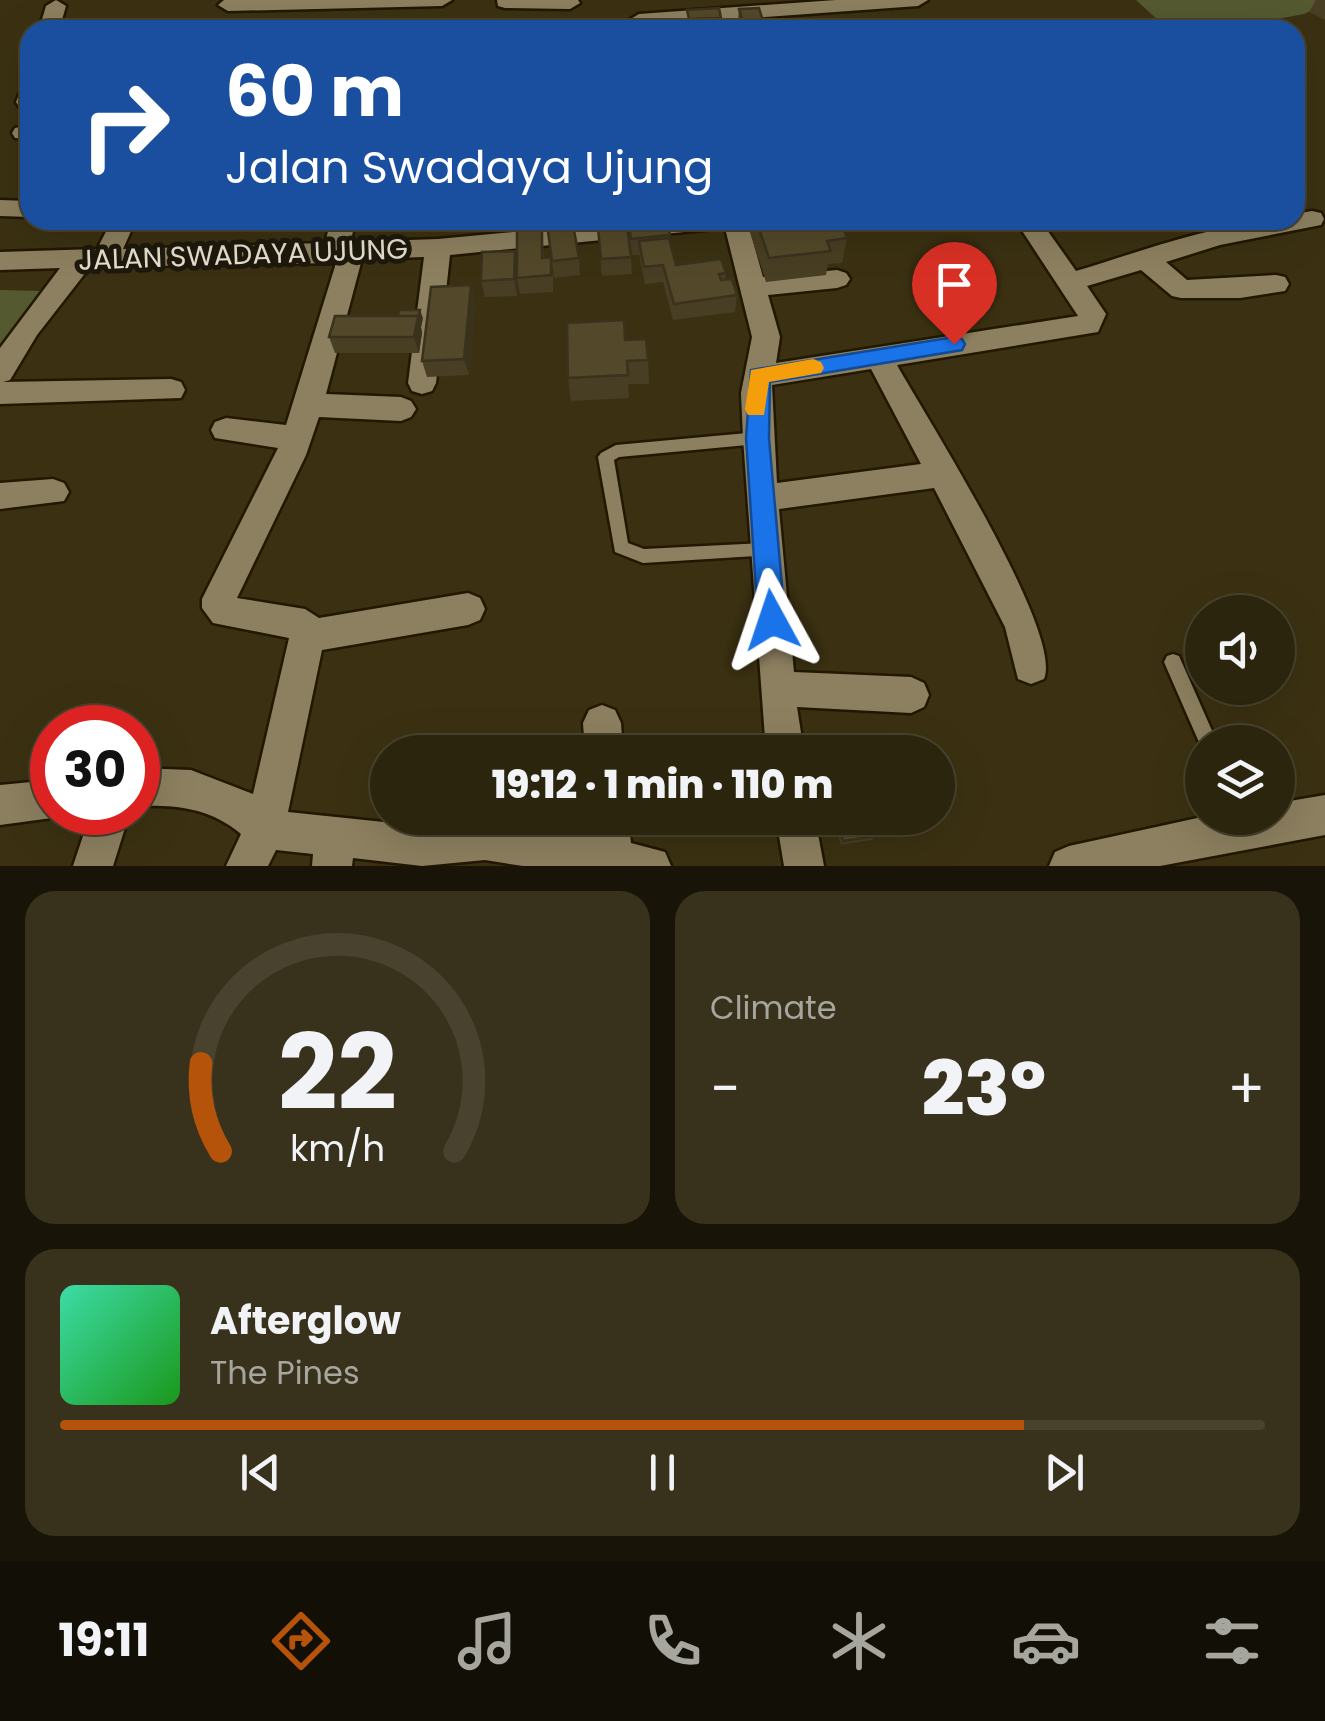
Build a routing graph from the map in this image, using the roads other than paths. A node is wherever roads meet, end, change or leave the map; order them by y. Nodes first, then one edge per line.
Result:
1 (442, 0) edge
2 (918, 0) edge
3 (570, 1) edge
4 (505, 2) dead end
5 (229, 3) edge
6 (840, 3) edge
7 (56, 6) dead end
8 (640, 17) edge
9 (52, 20) edge
10 (116, 230) edge
11 (518, 230) edge
12 (738, 230) edge
13 (1035, 230) edge
14 (1252, 230) edge
15 (486, 232) edge
16 (343, 242) edge
17 (438, 248) junction
18 (94, 258) junction
19 (1144, 259) junction
20 (0, 261) edge
21 (838, 279) dead end
22 (1070, 282) junction
23 (1276, 284) dead end
24 (753, 287) junction
25 (879, 358) junction
26 (0, 372) edge
27 (759, 376) junction
28 (422, 383) dead end
29 (171, 390) dead end
30 (0, 393) edge
31 (401, 409) dead end
32 (302, 422) junction
33 (226, 430) dead end
34 (758, 438) junction
35 (942, 474) junction
36 (53, 492) dead end
37 (0, 496) edge
38 (762, 498) junction
39 (766, 550) junction
40 (468, 609) dead end
41 (307, 636) junction
42 (1172, 662) dead end
43 (1032, 667) dead end
44 (777, 689) junction
45 (911, 695) dead end
46 (1200, 725) edge
47 (783, 735) edge
48 (160, 785) edge
49 (30, 802) edge
50 (0, 805) edge
51 (1325, 815) edge
52 (1295, 818) edge
53 (265, 829) junction
54 (104, 835) edge
55 (617, 835) edge
56 (799, 835) edge
57 (1192, 835) edge
58 (333, 851) edge
59 (630, 864) edge
60 (93, 866) edge
61 (246, 866) edge
62 (804, 866) edge
63 (1069, 866) edge

1 - 5 street
2 - 6 street
3 - 4 street
6 - 8 street
7 - 9 street
10 - 18 street
11 - 15 street, JALAN SWADAYA UJUNG
12 - 24 street
13 - 22 street
14 - 19 street
15 - 17 street, JALAN SWADAYA UJUNG
16 - 17 street, JALAN SWADAYA UJUNG
16 - 18 street, JALAN SWADAYA UJUNG
16 - 32 street
17 - 28 street
18 - 20 street, JALAN SWADAYA UJUNG
18 - 26 street
19 - 22 street
19 - 23 street
21 - 24 street
22 - 25 street
24 - 27 street
25 - 27 street
25 - 35 street
27 - 34 street
29 - 30 street
31 - 32 street
32 - 33 street
32 - 41 street
34 - 38 street
34 - 39 lane
35 - 38 street
35 - 43 street
36 - 37 street
38 - 39 street
39 - 44 street
40 - 41 street
41 - 53 street
42 - 46 lane
44 - 45 street
44 - 47 street
48 - 53 street
49 - 50 street
51 - 52 street
53 - 58 street
53 - 61 street
54 - 60 street
55 - 59 street
56 - 62 street
57 - 63 street
58 - 59 street

